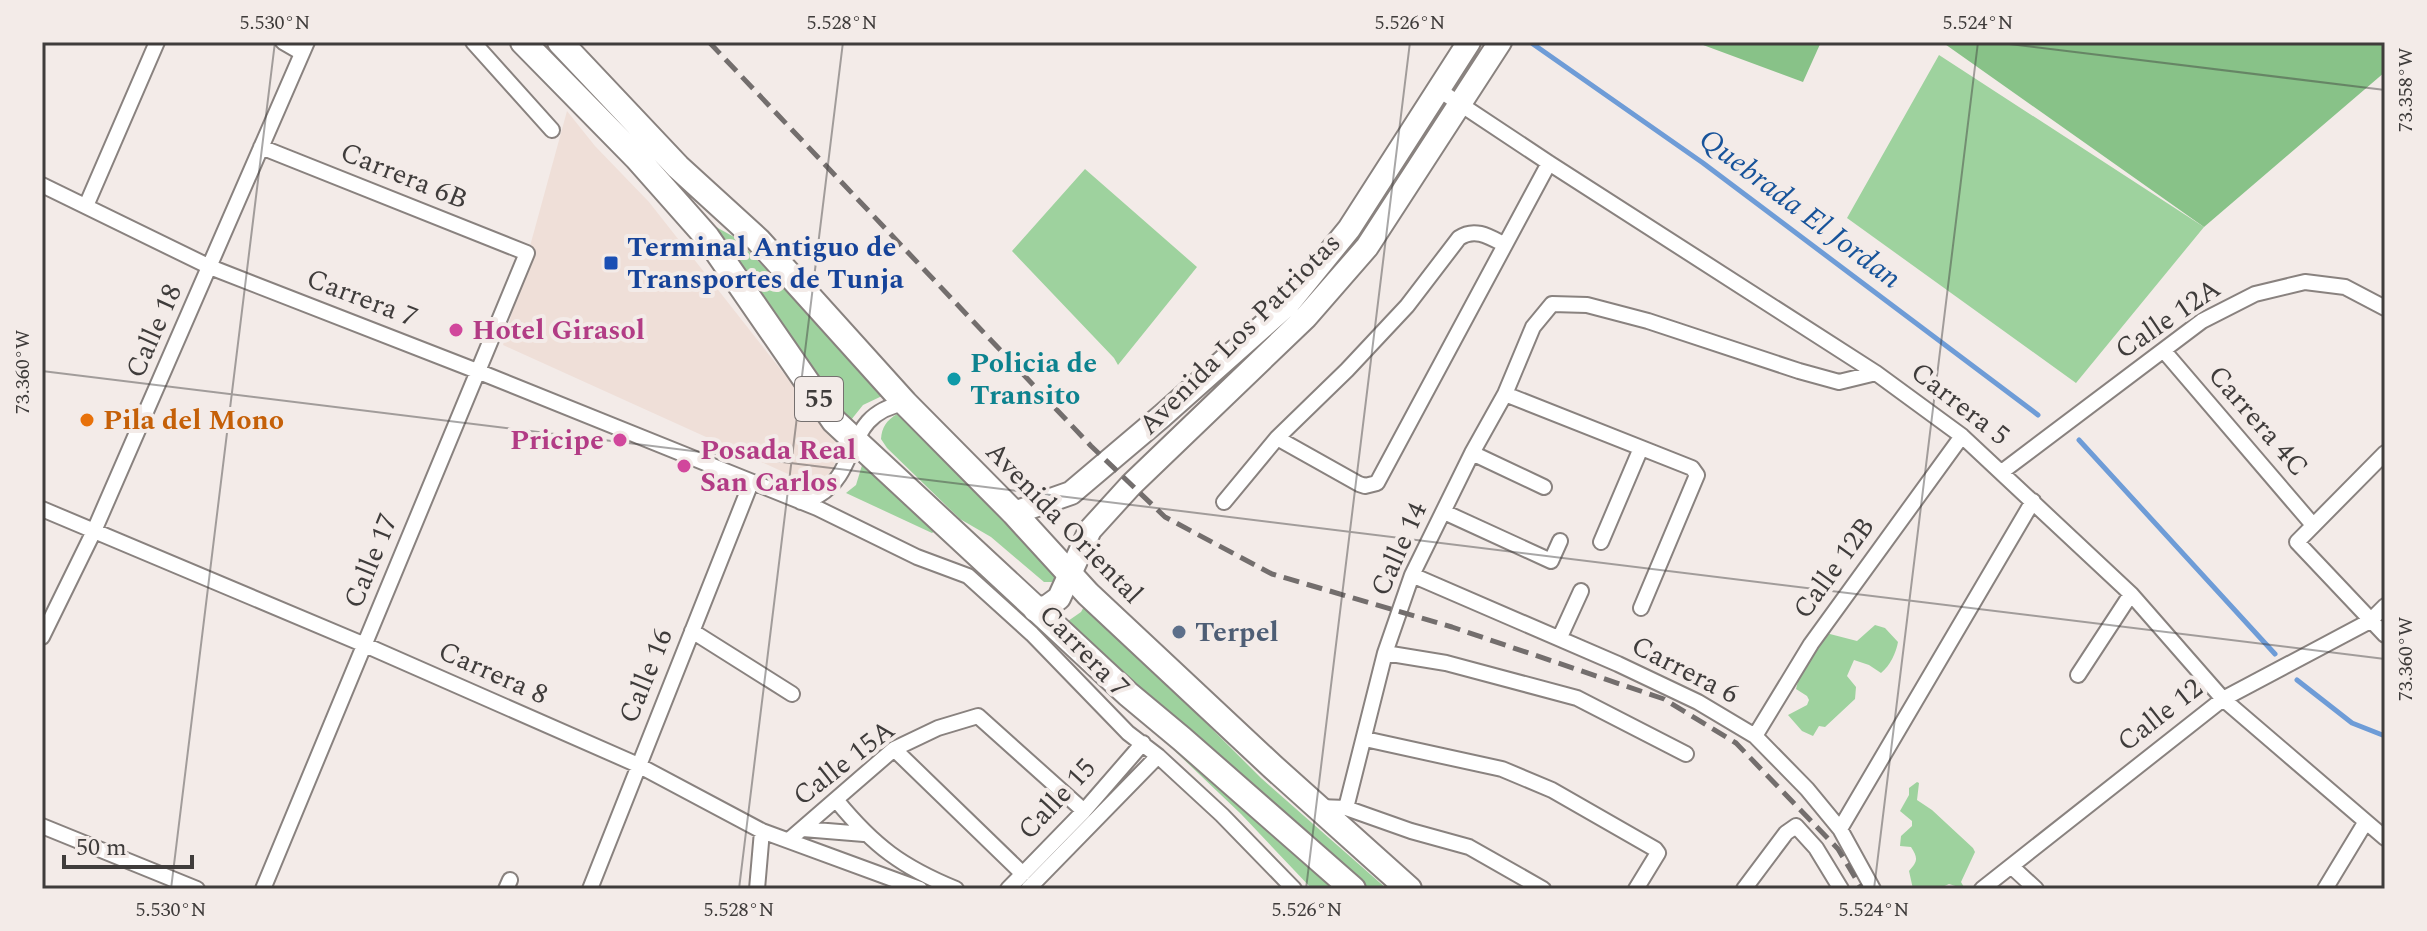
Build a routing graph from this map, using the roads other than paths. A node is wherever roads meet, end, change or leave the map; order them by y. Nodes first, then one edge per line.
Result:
1 (157, 42) edge
2 (283, 42) edge
3 (473, 42) edge
4 (523, 42) edge
5 (560, 42) edge
6 (1469, 42) edge
7 (1500, 42) edge
8 (305, 47) edge
9 (1439, 90) junction
10 (1462, 103) junction
11 (552, 130) dead end
12 (261, 147) junction
13 (1549, 163) junction
14 (678, 167) junction
15 (659, 183) junction
16 (42, 185) edge
17 (86, 206) junction
18 (1505, 245) junction
19 (527, 253) joint
20 (210, 267) junction
21 (2385, 308) edge
22 (2164, 351) junction
23 (477, 371) junction
24 (1876, 373) junction
25 (1505, 394) junction
26 (905, 403) junction
27 (1962, 436) junction
28 (1277, 438) junction
29 (856, 442) junction
30 (1641, 448) junction
31 (1472, 453) junction
32 (2385, 453) edge
33 (2003, 471) junction
34 (751, 483) junction
35 (1544, 487) dead end
36 (2033, 501) junction
37 (801, 502) junction
38 (1224, 502) dead end
39 (42, 509) edge
40 (1444, 512) junction
41 (1014, 513) junction
42 (2313, 525) junction
43 (94, 531) junction
44 (1560, 541) dead end
45 (1601, 542) dead end
46 (1069, 572) junction
47 (1412, 575) junction
48 (1581, 591) dead end
49 (2131, 594) junction
50 (2385, 606) edge
51 (1004, 607) junction
52 (1641, 608) dead end
53 (1035, 610) junction
54 (2370, 621) junction
55 (692, 631) junction
56 (2385, 635) edge
57 (42, 637) edge
58 (1560, 637) junction
59 (365, 645) junction
60 (1385, 653) junction
61 (2078, 675) dead end
62 (792, 694) dead end
63 (2223, 699) junction
64 (1755, 736) junction
65 (1365, 739) junction
66 (1143, 743) junction
67 (894, 749) junction
68 (1686, 754) dead end
69 (1158, 756) junction
70 (638, 765) junction
71 (837, 801) junction
72 (1319, 807) junction
73 (1346, 808) junction
74 (1084, 811) junction
75 (2365, 823) junction
76 (42, 826) edge
77 (803, 829) junction
78 (1840, 829) junction
79 (762, 831) junction
80 (864, 834) junction
81 (2385, 838) edge
82 (789, 840) junction
83 (2011, 866) junction
84 (1023, 874) junction
85 (197, 889) edge
86 (263, 889) edge
87 (590, 889) edge
88 (757, 889) edge
89 (920, 889) edge
90 (956, 889) edge
91 (1008, 889) edge
92 (1028, 889) edge
93 (1294, 889) edge
94 (1353, 889) edge
95 (1409, 889) edge
96 (1543, 889) edge
97 (1636, 889) edge
98 (1744, 889) edge
99 (1841, 889) edge
100 (1873, 889) edge
101 (1982, 889) edge
102 (2036, 889) edge
103 (2325, 889) edge

1 - 17 street
2 - 8 street
3 - 11 street
4 - 15 main road, 55
5 - 14 main road, Avenida Oriental / 55
6 - 9 main road, Avenida Los Patriotas
7 - 10 main road, Avenida Los Patriotas
8 - 12 street, Calle 18
9 - 10 street, Carrera 5
9 - 41 main road, Avenida Los Patriotas
10 - 13 street, Carrera 5
10 - 46 main road, Avenida Los Patriotas
12 - 19 street, Carrera 6B
12 - 20 street, Calle 18
13 - 18 street
13 - 24 street, Carrera 5
14 - 15 main road
14 - 26 main road, Avenida Oriental / 55
15 - 29 main road, 55
16 - 17 street, Carrera 7
17 - 20 street, Carrera 7
18 - 28 street
18 - 28 street
19 - 23 street, Calle 17
20 - 23 street, Carrera 7
20 - 43 street, Calle 18
21 - 22 street, Calle 12A
22 - 33 street, Calle 12A
22 - 42 street, Carrera 4C
23 - 34 street, Carrera 7
23 - 59 street, Calle 17
24 - 25 street, Calle 14
24 - 27 street, Carrera 5
25 - 30 street
25 - 31 street, Calle 14
26 - 29 street
26 - 41 main road, Avenida Oriental / 55
27 - 33 street, Carrera 5
27 - 64 street, Calle 12B
28 - 38 street
29 - 37 street
29 - 53 main road, 55
30 - 45 street
30 - 52 street
31 - 35 street
31 - 40 street, Calle 14
32 - 42 street
33 - 36 street, Carrera 5
34 - 37 street, Carrera 7
34 - 55 street, Calle 16
36 - 49 street, Carrera 5
36 - 78 street
37 - 51 street, Carrera 7
39 - 43 street, Carrera 8
40 - 44 street
40 - 47 street, Calle 14
41 - 46 main road, Avenida Oriental / 55
42 - 54 street
43 - 57 street, Calle 18
43 - 59 street, Carrera 8
46 - 53 main road, Avenida Los Patriotas
46 - 72 main road, Avenida Oriental / 55
47 - 58 street, Carrera 6
47 - 60 street, Calle 14
48 - 58 street
49 - 61 street
49 - 63 street, Carrera 5
50 - 54 street, Calle 12
51 - 53 street
51 - 66 street, Carrera 7
53 - 94 main road, 55
54 - 56 street
54 - 63 street, Calle 12
55 - 62 street
55 - 70 street, Calle 16
58 - 64 street, Carrera 6
59 - 70 street, Carrera 8
59 - 86 street, Calle 17
60 - 65 street, Calle 14
60 - 68 street
63 - 75 street, Carrera 5
63 - 83 street, Calle 12
64 - 78 street, Carrera 6
65 - 73 street, Calle 14
65 - 97 street
66 - 69 street, Carrera 7
66 - 74 street, Calle 15
67 - 71 street, Calle 15A
67 - 74 street, Calle 15A
67 - 84 street
69 - 92 street, Calle 15
69 - 93 street, Carrera 7
70 - 79 street, Carrera 8
70 - 87 street, Calle 16
71 - 77 street, Calle 15A
71 - 80 street
72 - 73 street
72 - 95 main road, Avenida Oriental / 55
73 - 96 street
74 - 84 street, Calle 15
75 - 81 street, Carrera 5
75 - 103 street
76 - 85 street
77 - 80 street
77 - 82 street, Calle 15A
78 - 100 street, Carrera 6
79 - 82 street, Carrera 8
79 - 88 street
80 - 90 street
82 - 89 street, Carrera 8
83 - 101 street, Calle 12
83 - 102 street
84 - 91 street, Calle 15
98 - 99 street

